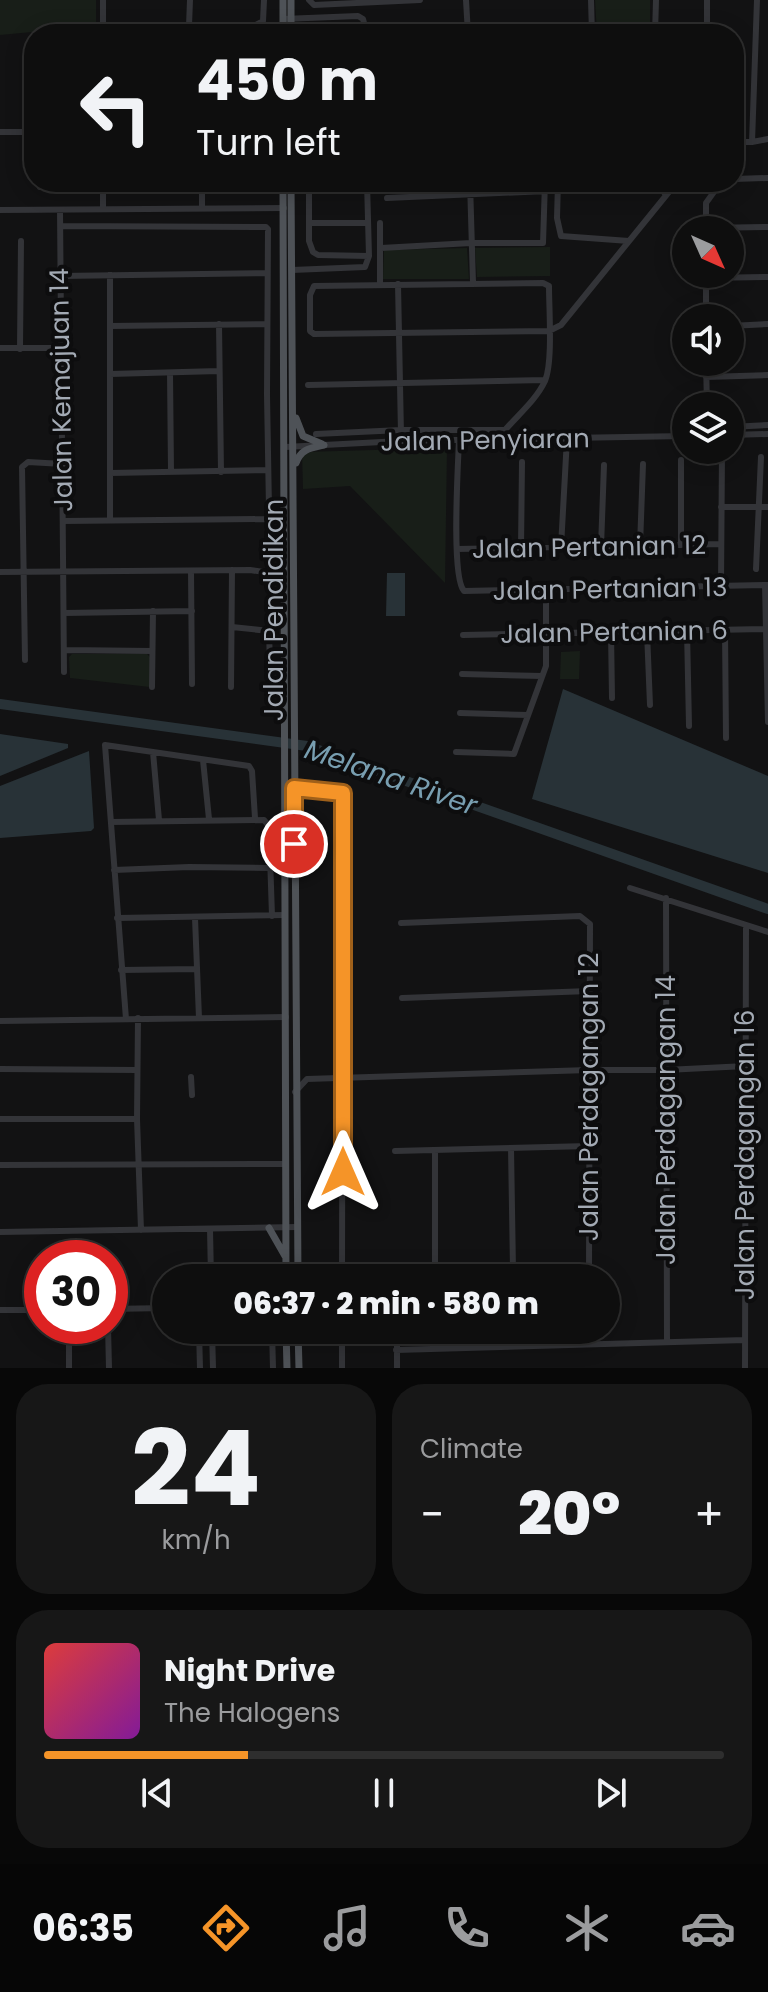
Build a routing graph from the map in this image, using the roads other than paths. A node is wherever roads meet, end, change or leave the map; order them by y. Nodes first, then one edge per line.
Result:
1 (103, 0) edge
2 (190, 0) edge
3 (264, 0) edge
4 (283, 0) edge
5 (291, 0) edge
6 (411, 0) edge
7 (420, 0) edge
8 (466, 0) edge
9 (591, 0) edge
10 (656, 0) edge
11 (707, 0) edge
12 (757, 0) edge
13 (311, 2) edge
14 (287, 19) junction
15 (103, 24) edge
16 (189, 24) edge
17 (258, 24) edge
18 (286, 24) edge
19 (288, 24) edge
20 (364, 24) edge
21 (467, 24) edge
22 (592, 24) edge
23 (655, 24) edge
24 (707, 24) edge
25 (0, 132) edge
26 (24, 132) edge
27 (768, 139) edge
28 (744, 142) edge
29 (752, 142) junction
30 (768, 178) edge
31 (744, 179) edge
32 (103, 192) edge
33 (202, 192) edge
34 (285, 192) edge
35 (289, 192) edge
36 (309, 192) edge
37 (367, 192) edge
38 (526, 192) edge
39 (545, 192) edge
40 (558, 192) edge
41 (664, 192) edge
42 (669, 192) edge
43 (713, 192) edge
44 (470, 195) junction
45 (666, 195) junction
46 (387, 198) dead end
47 (202, 208) junction
48 (287, 208) junction
49 (103, 209) junction
50 (0, 210) edge
51 (60, 210) junction
52 (706, 216) edge
53 (309, 223) junction
54 (368, 223) junction
55 (380, 223) dead end
56 (61, 226) junction
57 (768, 227) edge
58 (744, 228) edge
59 (21, 241) dead end
60 (629, 241) junction
61 (471, 243) junction
62 (381, 248) junction
63 (369, 256) junction
64 (292, 270) junction
65 (267, 273) junction
66 (110, 275) junction
67 (60, 276) junction
68 (744, 277) edge
69 (768, 277) edge
70 (380, 283) junction
71 (473, 283) junction
72 (398, 284) junction
73 (219, 324) junction
74 (267, 324) junction
75 (768, 324) edge
76 (744, 325) edge
77 (110, 326) junction
78 (549, 331) junction
79 (398, 332) junction
80 (0, 348) edge
81 (60, 348) junction
82 (20, 349) junction
83 (219, 371) junction
84 (170, 373) junction
85 (110, 374) junction
86 (768, 375) edge
87 (706, 377) joint
88 (545, 380) junction
89 (400, 382) junction
90 (308, 385) dead end
91 (707, 392) edge
92 (293, 401) junction
93 (768, 425) edge
94 (744, 426) edge
95 (401, 430) junction
96 (316, 434) dead end
97 (768, 434) edge
98 (744, 435) edge
99 (672, 436) edge
100 (567, 438) junction
101 (459, 440) junction
102 (401, 441) junction
103 (324, 445) junction
104 (289, 446) junction
105 (761, 457) dead end
106 (522, 462) dead end
107 (63, 464) junction
108 (643, 464) dead end
109 (681, 464) edge
110 (722, 464) edge
111 (604, 465) dead end
112 (267, 470) junction
113 (171, 471) junction
114 (221, 472) junction
115 (110, 473) junction
116 (293, 489) junction
117 (721, 507) junction
118 (759, 507) junction
119 (768, 507) edge
120 (268, 519) junction
121 (110, 520) junction
122 (63, 521) junction
123 (720, 544) junction
124 (681, 545) junction
125 (640, 546) junction
126 (561, 547) junction
127 (601, 547) junction
128 (521, 548) junction
129 (457, 549) junction
130 (284, 565) junction
131 (270, 566) junction
132 (756, 569) dead end
133 (232, 570) junction
134 (250, 570) junction
135 (64, 571) junction
136 (191, 571) junction
137 (0, 572) edge
138 (24, 572) junction
139 (284, 575) junction
140 (766, 585) edge
141 (721, 586) junction
142 (546, 590) junction
143 (153, 611) junction
144 (192, 611) junction
145 (64, 613) junction
146 (232, 627) junction
147 (765, 629) junction
148 (687, 630) junction
149 (725, 630) junction
150 (611, 632) junction
151 (647, 632) junction
152 (546, 633) junction
153 (463, 635) dead end
154 (65, 650) junction
155 (152, 651) junction
156 (25, 660) dead end
157 (64, 672) dead end
158 (462, 674) dead end
159 (542, 676) junction
160 (192, 684) dead end
161 (152, 687) dead end
162 (231, 687) dead end
163 (612, 698) dead end
164 (271, 700) dead end
165 (650, 705) dead end
166 (460, 713) dead end
167 (528, 715) junction
168 (768, 722) edge
169 (689, 726) dead end
170 (726, 738) dead end
171 (153, 752) junction
172 (456, 752) dead end
173 (203, 760) junction
174 (294, 788) junction
175 (255, 818) junction
176 (209, 819) junction
177 (159, 820) junction
178 (111, 822) junction
179 (269, 868) junction
180 (114, 870) junction
181 (630, 888) dead end
182 (666, 898) junction
183 (285, 915) junction
184 (272, 916) junction
185 (117, 918) junction
186 (195, 918) junction
187 (401, 923) dead end
188 (746, 925) junction
189 (768, 932) edge
190 (197, 969) junction
191 (121, 970) junction
192 (589, 991) junction
193 (402, 998) dead end
194 (286, 1017) junction
195 (138, 1018) junction
196 (199, 1018) junction
197 (126, 1019) junction
198 (0, 1021) edge
199 (296, 1065) junction
200 (746, 1066) junction
201 (0, 1069) edge
202 (137, 1070) junction
203 (589, 1070) junction
204 (666, 1070) junction
205 (191, 1077) dead end
206 (343, 1078) junction
207 (307, 1079) junction
208 (295, 1092) junction
209 (192, 1095) dead end
210 (0, 1119) edge
211 (137, 1119) junction
212 (589, 1146) junction
213 (511, 1148) junction
214 (435, 1150) junction
215 (395, 1151) dead end
216 (139, 1164) junction
217 (285, 1164) junction
218 (0, 1165) edge
219 (297, 1227) junction
220 (269, 1228) junction
221 (286, 1228) junction
222 (210, 1229) junction
223 (141, 1230) junction
224 (0, 1232) edge
225 (286, 1258) junction
226 (211, 1264) edge
227 (286, 1264) edge
228 (298, 1264) edge
229 (342, 1264) edge
230 (435, 1264) edge
231 (513, 1264) edge
232 (589, 1264) edge
233 (152, 1308) edge
234 (128, 1309) edge
235 (0, 1310) edge
236 (24, 1310) edge
237 (745, 1340) junction
238 (667, 1342) junction
239 (620, 1343) edge
240 (69, 1344) edge
241 (108, 1344) edge
242 (199, 1344) edge
243 (212, 1344) edge
244 (272, 1344) edge
245 (286, 1344) edge
246 (298, 1344) edge
247 (342, 1344) edge
248 (396, 1344) edge
249 (589, 1344) edge
250 (396, 1350) junction
251 (69, 1368) edge
252 (109, 1368) edge
253 (200, 1368) edge
254 (213, 1368) edge
255 (273, 1368) edge
256 (287, 1368) edge
257 (299, 1368) edge
258 (342, 1368) edge
259 (397, 1368) edge
260 (745, 1368) edge

1 - 15 street
2 - 16 street
3 - 17 street
4 - 14 main road
5 - 14 main road
6 - 7 street
6 - 13 street
8 - 21 street
9 - 22 street
10 - 23 street
11 - 24 street
12 - 29 street
14 - 18 main road
14 - 19 main road
14 - 20 street
25 - 26 street
27 - 29 street
28 - 29 street
30 - 31 street
32 - 49 street
33 - 47 street
34 - 48 main road, Jalan Pendidikan
35 - 48 main road, Jalan Pendidikan
36 - 53 street
37 - 54 street
38 - 44 street
39 - 61 street
40 - 60 street
41 - 45 street
42 - 45 street
43 - 52 street
44 - 46 street
44 - 61 street
45 - 60 street
47 - 48 street
47 - 49 street
48 - 64 main road, Jalan Pendidikan
48 - 104 main road, Jalan Pendidikan
49 - 51 street
50 - 51 street
51 - 56 street, Jalan Kemajuan 14
53 - 54 street
53 - 63 street
54 - 63 street
55 - 62 street
56 - 65 street
56 - 67 street, Jalan Kemajuan 14
57 - 58 street
59 - 82 street
60 - 78 street
61 - 62 street
61 - 71 street
62 - 70 street
63 - 64 street
64 - 92 main road, Jalan Pendidikan
65 - 66 street
65 - 74 street
66 - 67 street
66 - 77 street
67 - 81 street, Jalan Kemajuan 14
68 - 69 street
70 - 72 street
70 - 79 street
71 - 72 street
71 - 78 street
72 - 79 street
73 - 74 street
73 - 77 street
73 - 83 street
74 - 112 street
75 - 76 street
77 - 85 street
78 - 79 street
78 - 88 street
79 - 89 street
80 - 82 street
81 - 82 street
81 - 107 street, Jalan Kemajuan 14
83 - 84 street
83 - 114 street
84 - 85 street
84 - 113 street
85 - 115 street
86 - 87 street
87 - 91 street
88 - 89 street
88 - 95 street
89 - 90 street
89 - 95 street
92 - 103 main road
92 - 104 main road, Jalan Pendidikan
93 - 94 street
95 - 96 street
95 - 102 street
97 - 98 street
99 - 100 street, Jalan Penyiaran
100 - 101 street, Jalan Penyiaran
100 - 126 street
101 - 102 street, Jalan Penyiaran
101 - 129 street, Jalan Pertanian 13
102 - 103 street, Jalan Penyiaran
103 - 104 street, Jalan Penyiaran
103 - 116 main road
104 - 116 main road, Jalan Pendidikan
104 - 130 main road, Jalan Pendidikan
105 - 118 street
106 - 128 street, Jalan Pertanian 13
107 - 122 street, Jalan Kemajuan 14
107 - 138 street
108 - 125 street
109 - 124 street
110 - 117 street
111 - 127 street
112 - 114 street
112 - 120 street
113 - 114 street
113 - 115 street
115 - 121 street
116 - 174 main road, Jalan Pendidikan
117 - 118 street
117 - 123 street
118 - 119 street
118 - 132 street
120 - 121 street
120 - 131 street
121 - 122 street
122 - 135 street, Jalan Kemajuan 14
123 - 124 street, Jalan Pertanian 12
123 - 141 street
124 - 125 street, Jalan Pertanian 12
125 - 127 street, Jalan Pertanian 12
126 - 127 street, Jalan Pertanian 12
126 - 128 street, Jalan Pertanian 12
128 - 129 street, Jalan Pertanian 12
129 - 142 street, Jalan Pertanian 13
130 - 131 street
130 - 139 main road, Jalan Pendidikan
131 - 134 street
133 - 134 street
133 - 136 street
133 - 146 street
134 - 139 street
135 - 136 street
135 - 138 street
135 - 145 street, Jalan Kemajuan 14
136 - 144 street
137 - 138 street
138 - 156 street
139 - 183 main road, Jalan Pendidikan
140 - 141 street, Jalan Pertanian 13
140 - 147 street
141 - 142 street, Jalan Pertanian 13
142 - 152 street
143 - 144 street
143 - 145 street
143 - 155 street
144 - 160 street
145 - 154 street, Jalan Kemajuan 14
146 - 162 street
146 - 164 street
147 - 149 street, Jalan Pertanian 6
147 - 168 street
148 - 149 street, Jalan Pertanian 6
148 - 151 street, Jalan Pertanian 6
148 - 169 street
149 - 170 street
150 - 151 street, Jalan Pertanian 6
150 - 152 street, Jalan Pertanian 6
150 - 163 street
151 - 165 street
152 - 153 street, Jalan Pertanian 6
152 - 159 street
154 - 155 street
154 - 157 street, Jalan Kemajuan 14
155 - 161 street
158 - 159 street
159 - 167 street
166 - 167 street
167 - 172 street
171 - 173 street
171 - 177 street
171 - 178 street
173 - 175 street
173 - 176 street
174 - 199 main road, Jalan Pendidikan
174 - 206 street
175 - 176 street
175 - 179 street
176 - 177 street
177 - 178 street
178 - 180 street
179 - 180 street
179 - 184 street
180 - 185 street
181 - 182 street
182 - 188 street
182 - 204 street, Jalan Perdagangan 14
183 - 184 street
183 - 194 main road, Jalan Pendidikan
184 - 186 street
185 - 186 street
185 - 191 street
186 - 190 street
187 - 192 street, Jalan Perdagangan 12
188 - 189 street
188 - 200 street, Jalan Perdagangan 16
190 - 191 street
190 - 196 street
191 - 197 street
192 - 193 street
192 - 203 street, Jalan Perdagangan 12
194 - 196 street
194 - 217 main road, Jalan Pendidikan
195 - 196 street
195 - 197 street
195 - 202 street
197 - 198 street
199 - 207 street
199 - 208 main road, Jalan Pendidikan
200 - 204 street
200 - 237 street, Jalan Perdagangan 16
201 - 202 street
202 - 211 street
203 - 204 street
203 - 206 street
203 - 212 street, Jalan Perdagangan 12
204 - 238 street, Jalan Perdagangan 14
205 - 209 street
206 - 207 street
206 - 229 street
207 - 208 street
208 - 219 main road, Jalan Pendidikan
210 - 211 street
211 - 216 street
212 - 213 street
212 - 232 street, Jalan Perdagangan 12
213 - 214 street
213 - 231 street
214 - 215 street
214 - 230 street
216 - 217 street
216 - 218 street
216 - 223 street
217 - 221 main road, Jalan Pendidikan
219 - 221 street
219 - 228 main road, Jalan Pendidikan
220 - 221 street
220 - 222 street
220 - 225 main road
221 - 225 main road, Jalan Pendidikan
222 - 223 street
222 - 226 street
223 - 224 street
225 - 227 main road, Jalan Pendidikan
233 - 234 street
235 - 236 street
237 - 238 street
237 - 260 street, Jalan Perdagangan 16
238 - 239 street
240 - 251 street
241 - 252 street
242 - 253 street
243 - 254 street
244 - 255 street
245 - 256 main road
246 - 257 main road
247 - 258 street
248 - 250 street
249 - 250 street
250 - 259 street

